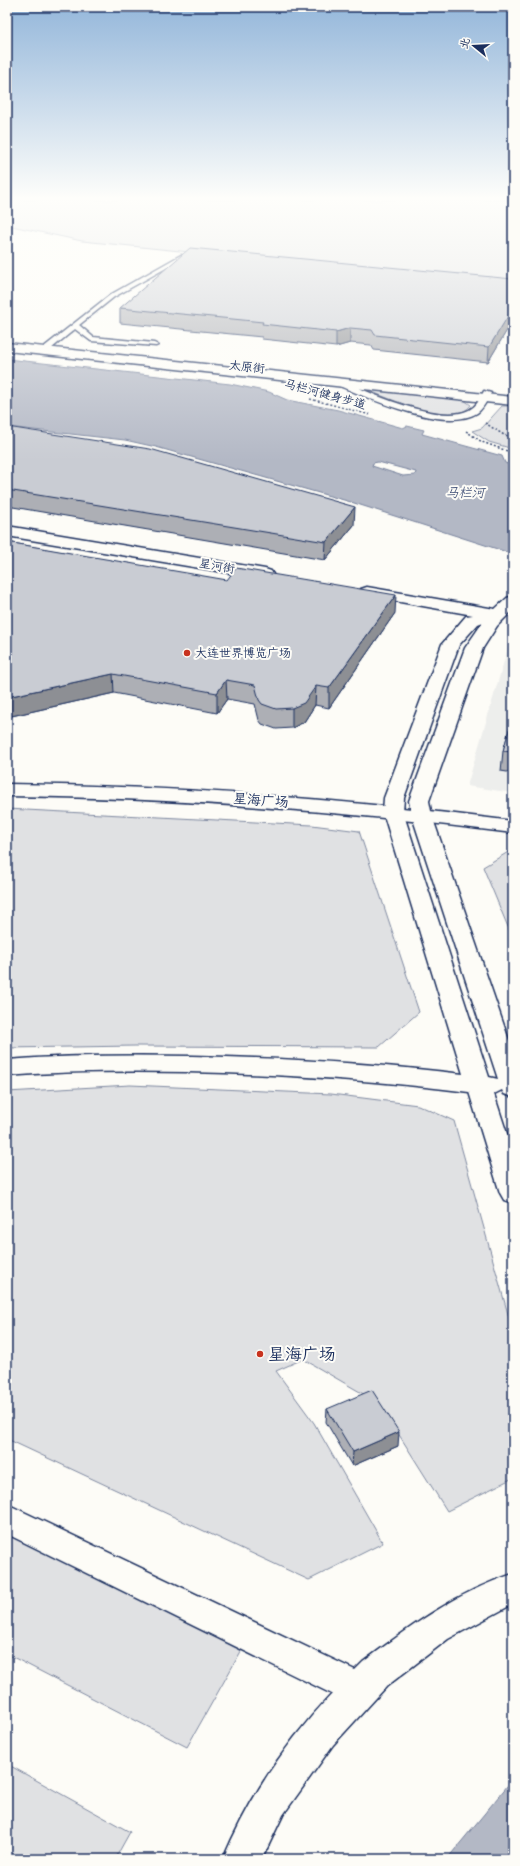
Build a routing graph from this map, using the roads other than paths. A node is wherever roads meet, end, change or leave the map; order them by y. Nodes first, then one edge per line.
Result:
1 (128, 287) edge
2 (75, 325) junction
3 (7, 342) edge
4 (154, 345) dead end
5 (7, 347) edge
6 (46, 349) junction
7 (338, 382) junction
8 (486, 395) junction
9 (513, 395) edge
10 (513, 401) edge
11 (7, 531) edge
12 (7, 540) edge
13 (493, 615) edge
14 (7, 776) edge
15 (7, 790) edge
16 (394, 805) junction
17 (421, 808) junction
18 (513, 811) edge
19 (513, 826) edge
20 (7, 1068) edge
21 (479, 1084) junction
22 (513, 1088) edge
23 (513, 1193) edge
24 (7, 1518) edge
25 (513, 1589) edge
26 (360, 1690) junction
27 (242, 1859) edge

1 - 2 lane
2 - 4 lane
2 - 6 lane
3 - 6 main road, 太原街
5 - 6 main road, 太原街
6 - 7 main road, 太原街
6 - 8 main road, 太原街
7 - 8 main road
7 - 8 lane
8 - 9 main road
8 - 10 main road
11 - 12 main road, 星河街
13 - 13 main road
13 - 16 main road
13 - 17 main road
14 - 16 main road, 星海广场
15 - 16 main road, 星海广场
16 - 17 main road, 星海广场
16 - 21 main road
17 - 18 main road, 星海广场
17 - 19 main road, 星海广场
17 - 22 main road
20 - 21 main road
21 - 22 main road
21 - 23 main road
24 - 26 main road
25 - 26 main road
26 - 27 main road

